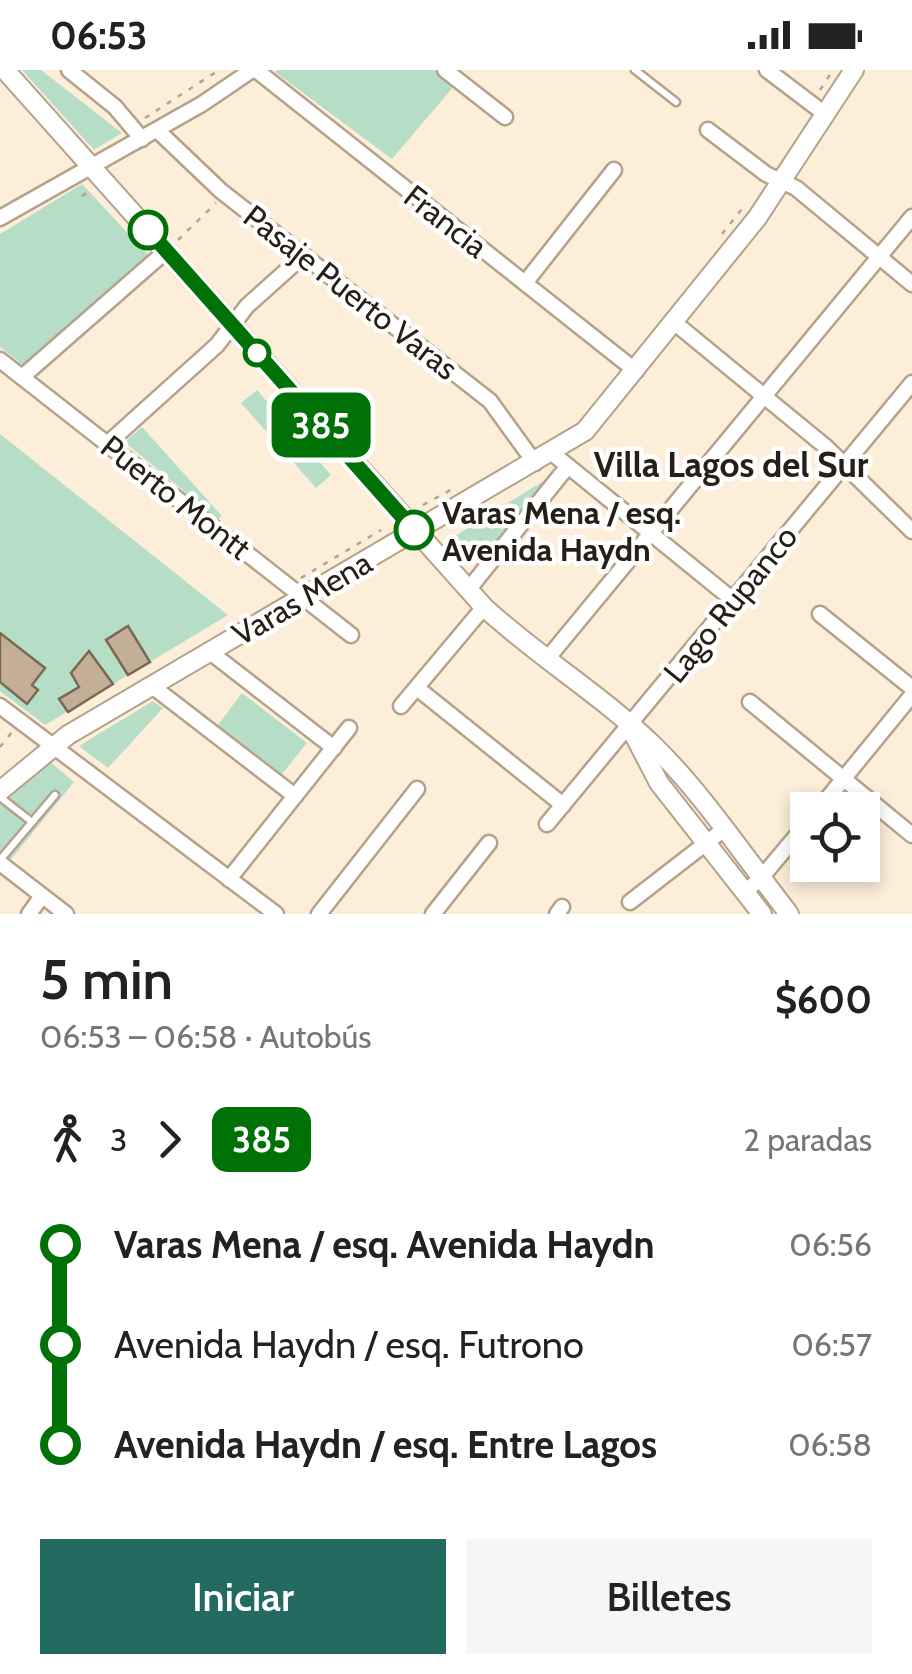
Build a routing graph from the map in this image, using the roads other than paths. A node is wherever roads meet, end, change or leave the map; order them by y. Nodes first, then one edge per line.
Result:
1 (5, 70) edge
2 (69, 70) edge
3 (254, 70) edge
4 (445, 70) edge
5 (635, 70) edge
6 (767, 70) edge
7 (854, 70) edge
8 (676, 102) dead end
9 (819, 109) junction
10 (505, 116) dead end
11 (157, 130) junction
12 (708, 130) dead end
13 (142, 138) junction
14 (92, 167) junction
15 (614, 170) dead end
16 (782, 182) junction
17 (912, 217) edge
18 (0, 218) edge
19 (166, 250) junction
20 (304, 255) junction
21 (879, 256) junction
22 (525, 283) junction
23 (912, 284) edge
24 (675, 322) junction
25 (232, 325) junction
26 (0, 360) edge
27 (636, 371) junction
28 (22, 377) junction
29 (912, 382) edge
30 (764, 396) junction
31 (108, 444) junction
32 (552, 453) junction
33 (535, 463) junction
34 (845, 464) junction
35 (568, 466) junction
36 (912, 530) edge
37 (416, 532) junction
38 (651, 534) junction
39 (468, 590) junction
40 (304, 597) junction
41 (732, 600) junction
42 (484, 607) junction
43 (820, 614) dead end
44 (350, 635) dead end
45 (210, 652) junction
46 (548, 659) junction
47 (152, 686) junction
48 (417, 688) junction
49 (912, 692) edge
50 (750, 702) dead end
51 (0, 706) edge
52 (401, 706) dead end
53 (630, 726) junction
54 (349, 728) dead end
55 (52, 746) junction
56 (334, 748) junction
57 (843, 779) junction
58 (417, 789) dead end
59 (833, 792) edge
60 (0, 794) edge
61 (56, 795) dead end
62 (295, 796) junction
63 (564, 805) junction
64 (32, 822) junction
65 (548, 824) dead end
66 (723, 830) junction
67 (912, 835) edge
68 (489, 843) dead end
69 (706, 843) junction
70 (790, 843) edge
71 (0, 861) edge
72 (761, 878) junction
73 (230, 879) junction
74 (745, 892) junction
75 (42, 896) junction
76 (630, 902) dead end
77 (29, 914) edge
78 (66, 914) edge
79 (276, 914) edge
80 (318, 914) edge
81 (433, 914) edge
82 (762, 914) edge
83 (789, 914) edge

1 - 14 street
2 - 13 street
3 - 11 street
3 - 22 street, Francia
4 - 10 street
5 - 8 lane
6 - 9 street
7 - 9 street, Varas Mena
9 - 16 street, Varas Mena
11 - 13 street
11 - 20 street, Pasaje Puerto Varas
12 - 16 street
13 - 14 street
14 - 18 street
14 - 19 street
15 - 22 street
16 - 21 street
16 - 24 street, Varas Mena
17 - 21 street
19 - 25 street
19 - 28 street
20 - 25 street
20 - 33 street, Pasaje Puerto Varas
21 - 23 street
21 - 30 street
22 - 27 street, Francia
24 - 27 street, Varas Mena
24 - 30 street
25 - 31 street
25 - 37 street
26 - 28 street, Puerto Montt
27 - 32 street, Varas Mena
28 - 31 street, Puerto Montt
29 - 34 street, Lago Rupanco
30 - 34 street
30 - 38 street
31 - 40 street, Puerto Montt
32 - 33 street, Varas Mena
32 - 35 street
33 - 37 street, Varas Mena
34 - 36 street
34 - 41 street, Lago Rupanco
35 - 38 street
35 - 39 street
37 - 39 street
37 - 40 street, Varas Mena
38 - 41 street
38 - 46 street
39 - 42 street
40 - 44 street, Puerto Montt
40 - 45 street, Varas Mena
41 - 53 street, Lago Rupanco
42 - 46 street
42 - 48 street
43 - 49 street
45 - 47 street, Varas Mena
45 - 56 street
46 - 53 street
47 - 55 street, Varas Mena
47 - 62 street
48 - 52 street
48 - 63 street
49 - 57 street
50 - 57 street
51 - 55 street
53 - 63 street, Lago Rupanco
53 - 66 street
53 - 69 street
54 - 56 street
55 - 60 street, Varas Mena
55 - 73 street
56 - 62 street
57 - 59 street
57 - 67 street
58 - 80 street
60 - 64 lane
61 - 64 lane
62 - 73 street
63 - 65 street, Lago Rupanco
64 - 71 lane
66 - 69 street
66 - 72 street
68 - 81 street
69 - 74 street
69 - 76 street
70 - 72 street
71 - 75 street
72 - 74 street
72 - 83 street
73 - 79 street
74 - 82 street
75 - 77 street
75 - 78 street

